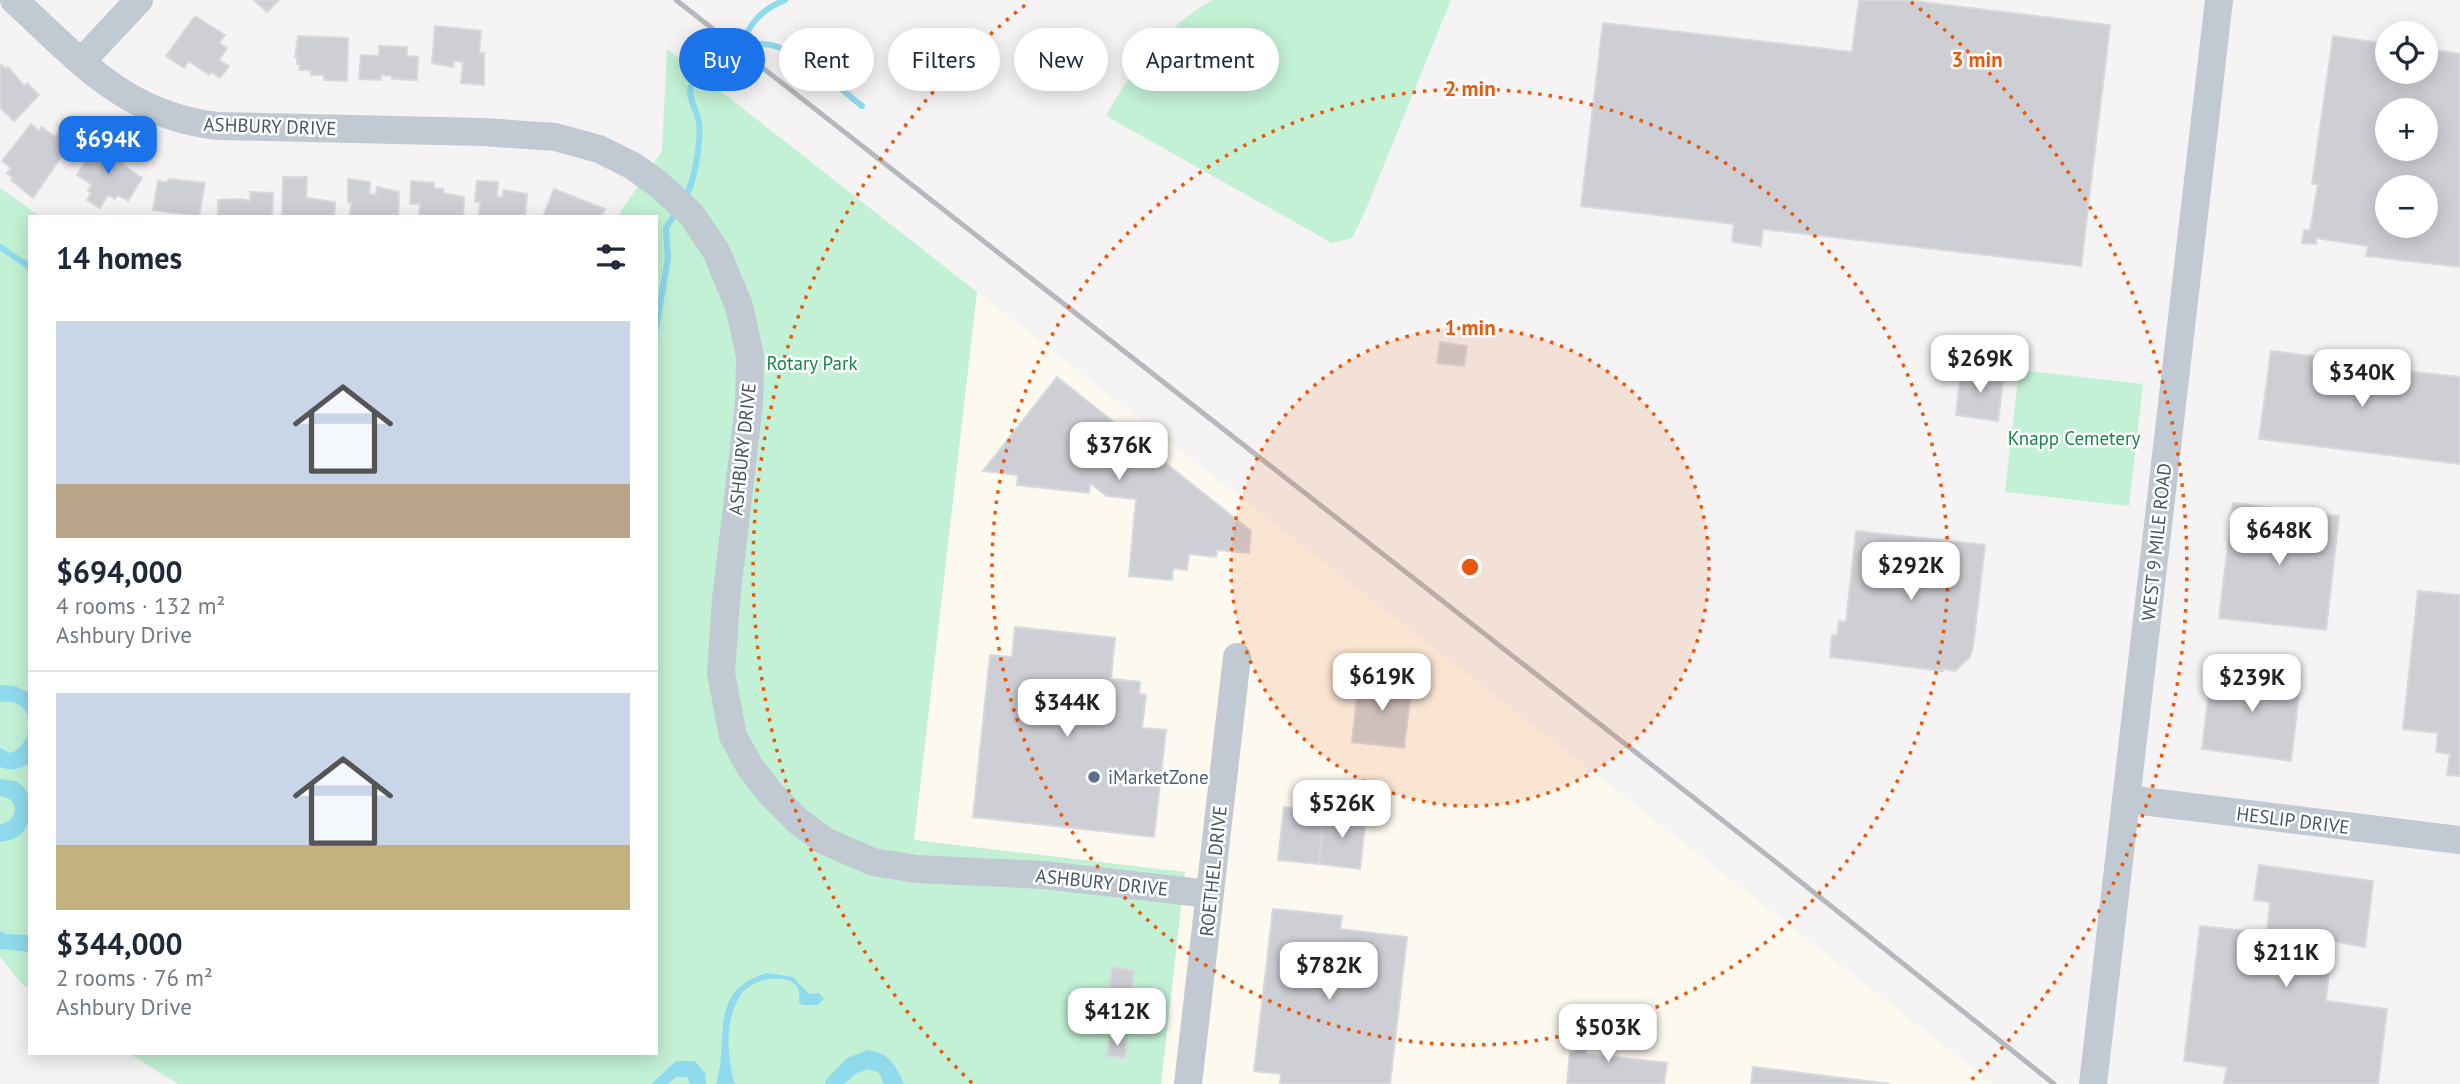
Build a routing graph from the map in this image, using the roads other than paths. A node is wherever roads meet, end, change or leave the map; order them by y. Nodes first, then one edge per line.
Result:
1 (14, 0) edge
2 (138, 0) edge
3 (2220, 0) edge
4 (81, 62) junction
5 (1237, 657) dead end
6 (2126, 799) junction
7 (2460, 840) edge
8 (1210, 894) junction
9 (1188, 1084) edge
10 (2093, 1084) edge

1 - 4 street, ASHBURY DRIVE
2 - 4 street
3 - 6 street, WEST 9 MILE ROAD
4 - 8 street, ASHBURY DRIVE
5 - 8 street, ROETHEL DRIVE
6 - 7 street, HESLIP DRIVE
6 - 10 street, WEST 9 MILE ROAD
8 - 9 street, ROETHEL DRIVE

